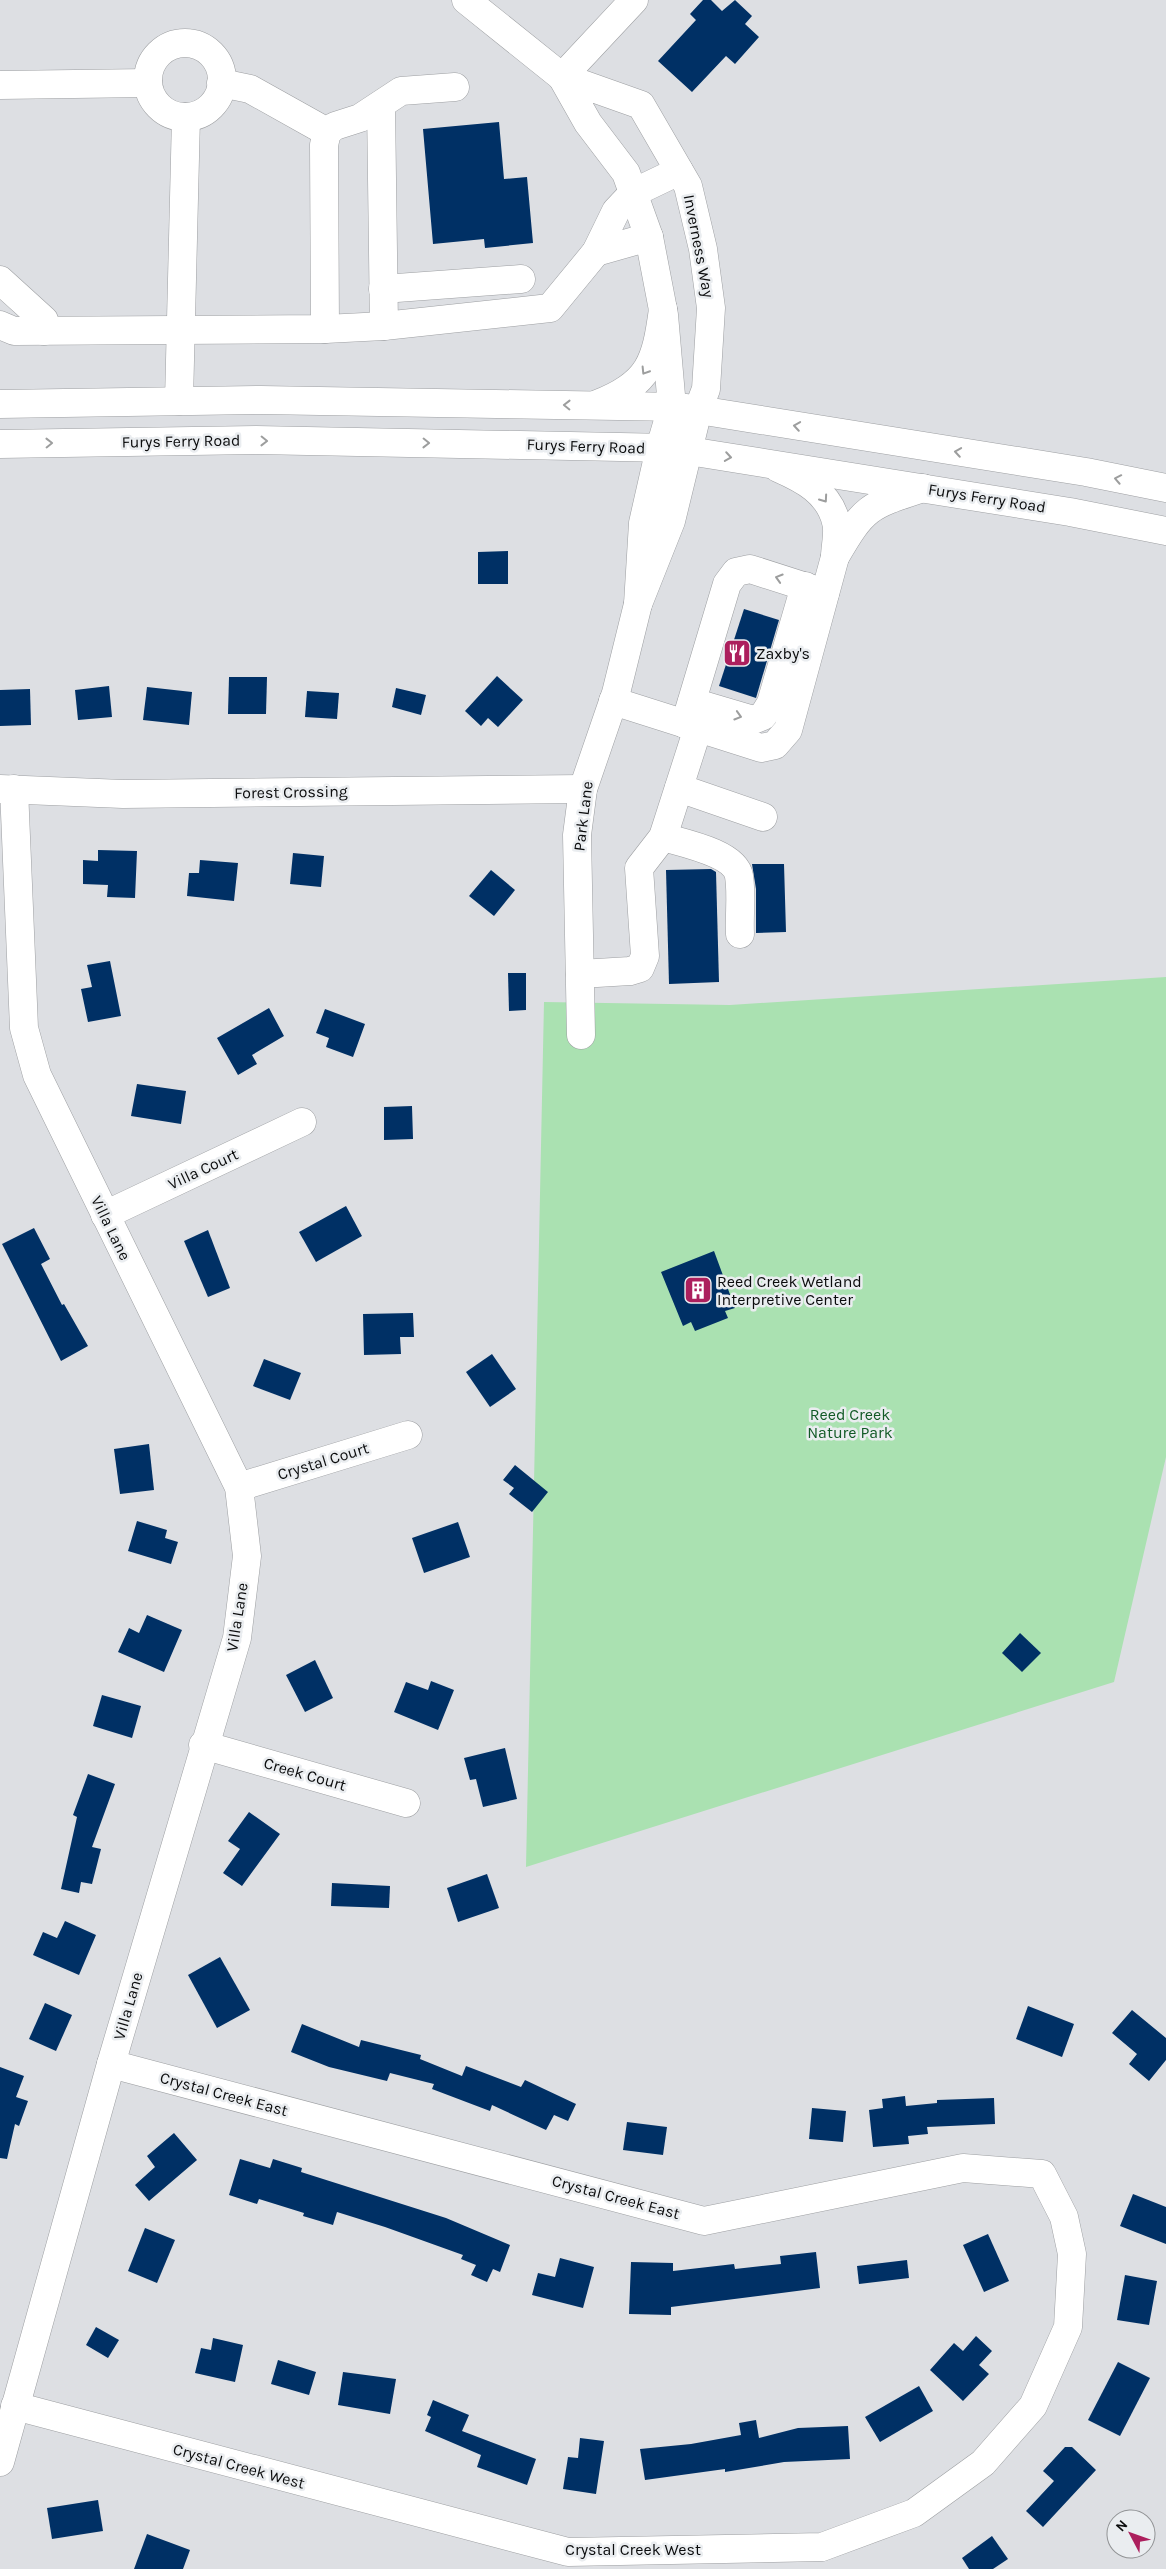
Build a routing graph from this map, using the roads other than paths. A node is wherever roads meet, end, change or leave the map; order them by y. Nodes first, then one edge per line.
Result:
1 (466, 0) edge
2 (634, 0) edge
3 (562, 77) junction
4 (148, 83) junction
5 (221, 84) junction
6 (0, 85) edge
7 (455, 87) dead end
8 (381, 104) junction
9 (186, 117) junction
10 (326, 132) junction
11 (679, 171) junction
12 (633, 193) junction
13 (649, 237) junction
14 (596, 252) junction
15 (521, 279) dead end
16 (0, 280) edge
17 (383, 289) junction
18 (663, 309) junction
19 (0, 325) edge
20 (384, 326) junction
21 (181, 329) junction
22 (324, 329) junction
23 (44, 331) junction
24 (179, 401) junction
25 (0, 404) edge
26 (595, 405) junction
27 (685, 408) junction
28 (0, 444) edge
29 (660, 448) junction
30 (688, 451) junction
31 (770, 464) junction
32 (923, 488) junction
33 (1166, 488) edge
34 (1166, 530) edge
35 (835, 557) junction
36 (815, 589) junction
37 (638, 604) junction
38 (613, 701) junction
39 (692, 718) junction
40 (679, 788) junction
41 (7, 789) edge
42 (583, 789) junction
43 (763, 817) dead end
44 (663, 836) junction
45 (740, 934) dead end
46 (580, 974) junction
47 (582, 1035) dead end
48 (302, 1122) dead end
49 (105, 1215) junction
50 (408, 1435) dead end
51 (239, 1487) junction
52 (203, 1746) junction
53 (406, 1803) dead end
54 (111, 2064) junction
55 (1072, 2254) joint
56 (15, 2406) junction
57 (0, 2462) edge

1 - 3 street, Inverness Way
2 - 3 street
3 - 11 street, Inverness Way
3 - 12 street, Inverness Way
4 - 5 street
4 - 6 street
4 - 9 street
5 - 9 street
5 - 10 street
7 - 8 street
8 - 10 street
8 - 17 street
9 - 21 street
10 - 22 street
11 - 12 street
11 - 27 street, Inverness Way
12 - 13 street, Inverness Way
12 - 14 street
13 - 14 street
13 - 18 street, Inverness Way
14 - 20 street
15 - 17 street
16 - 23 street
17 - 20 street
18 -> 26 street
18 - 27 street, Inverness Way
19 - 23 street
20 - 22 street
21 - 22 street
21 - 23 street
21 - 24 street
24 - 25 street
26 -> 24 street
26 - 27 street
27 - 29 street, Inverness Way
27 - 30 street, Inverness Way
33 -> 27 street
28 -> 29 street, Furys Ferry Road
29 - 30 street, Furys Ferry Road
29 - 37 street, Park Lane
30 -> 31 street, Furys Ferry Road
30 - 37 street, Park Lane
31 - 32 street, Furys Ferry Road
31 -> 35 street
32 - 34 street, Furys Ferry Road
32 - 35 street
35 - 36 street
36 -> 39 street
36 - 39 street
37 - 38 street, Park Lane
38 - 39 street
38 - 42 street, Park Lane
39 - 40 street
40 - 43 street
40 - 44 street
41 - 42 street, Forest Crossing
41 - 49 street, Villa Lane
42 - 46 street, Park Lane
44 - 45 street
44 - 46 street
46 - 47 street, Park Lane
48 - 49 street, Villa Court
49 - 51 street, Villa Lane
50 - 51 street, Crystal Court
51 - 52 street, Villa Lane
52 - 53 street, Creek Court
52 - 54 street, Villa Lane
54 - 55 street, Crystal Creek East
54 - 56 street, Villa Lane
55 - 56 street, Crystal Creek West
56 - 57 street, Villa Lane

